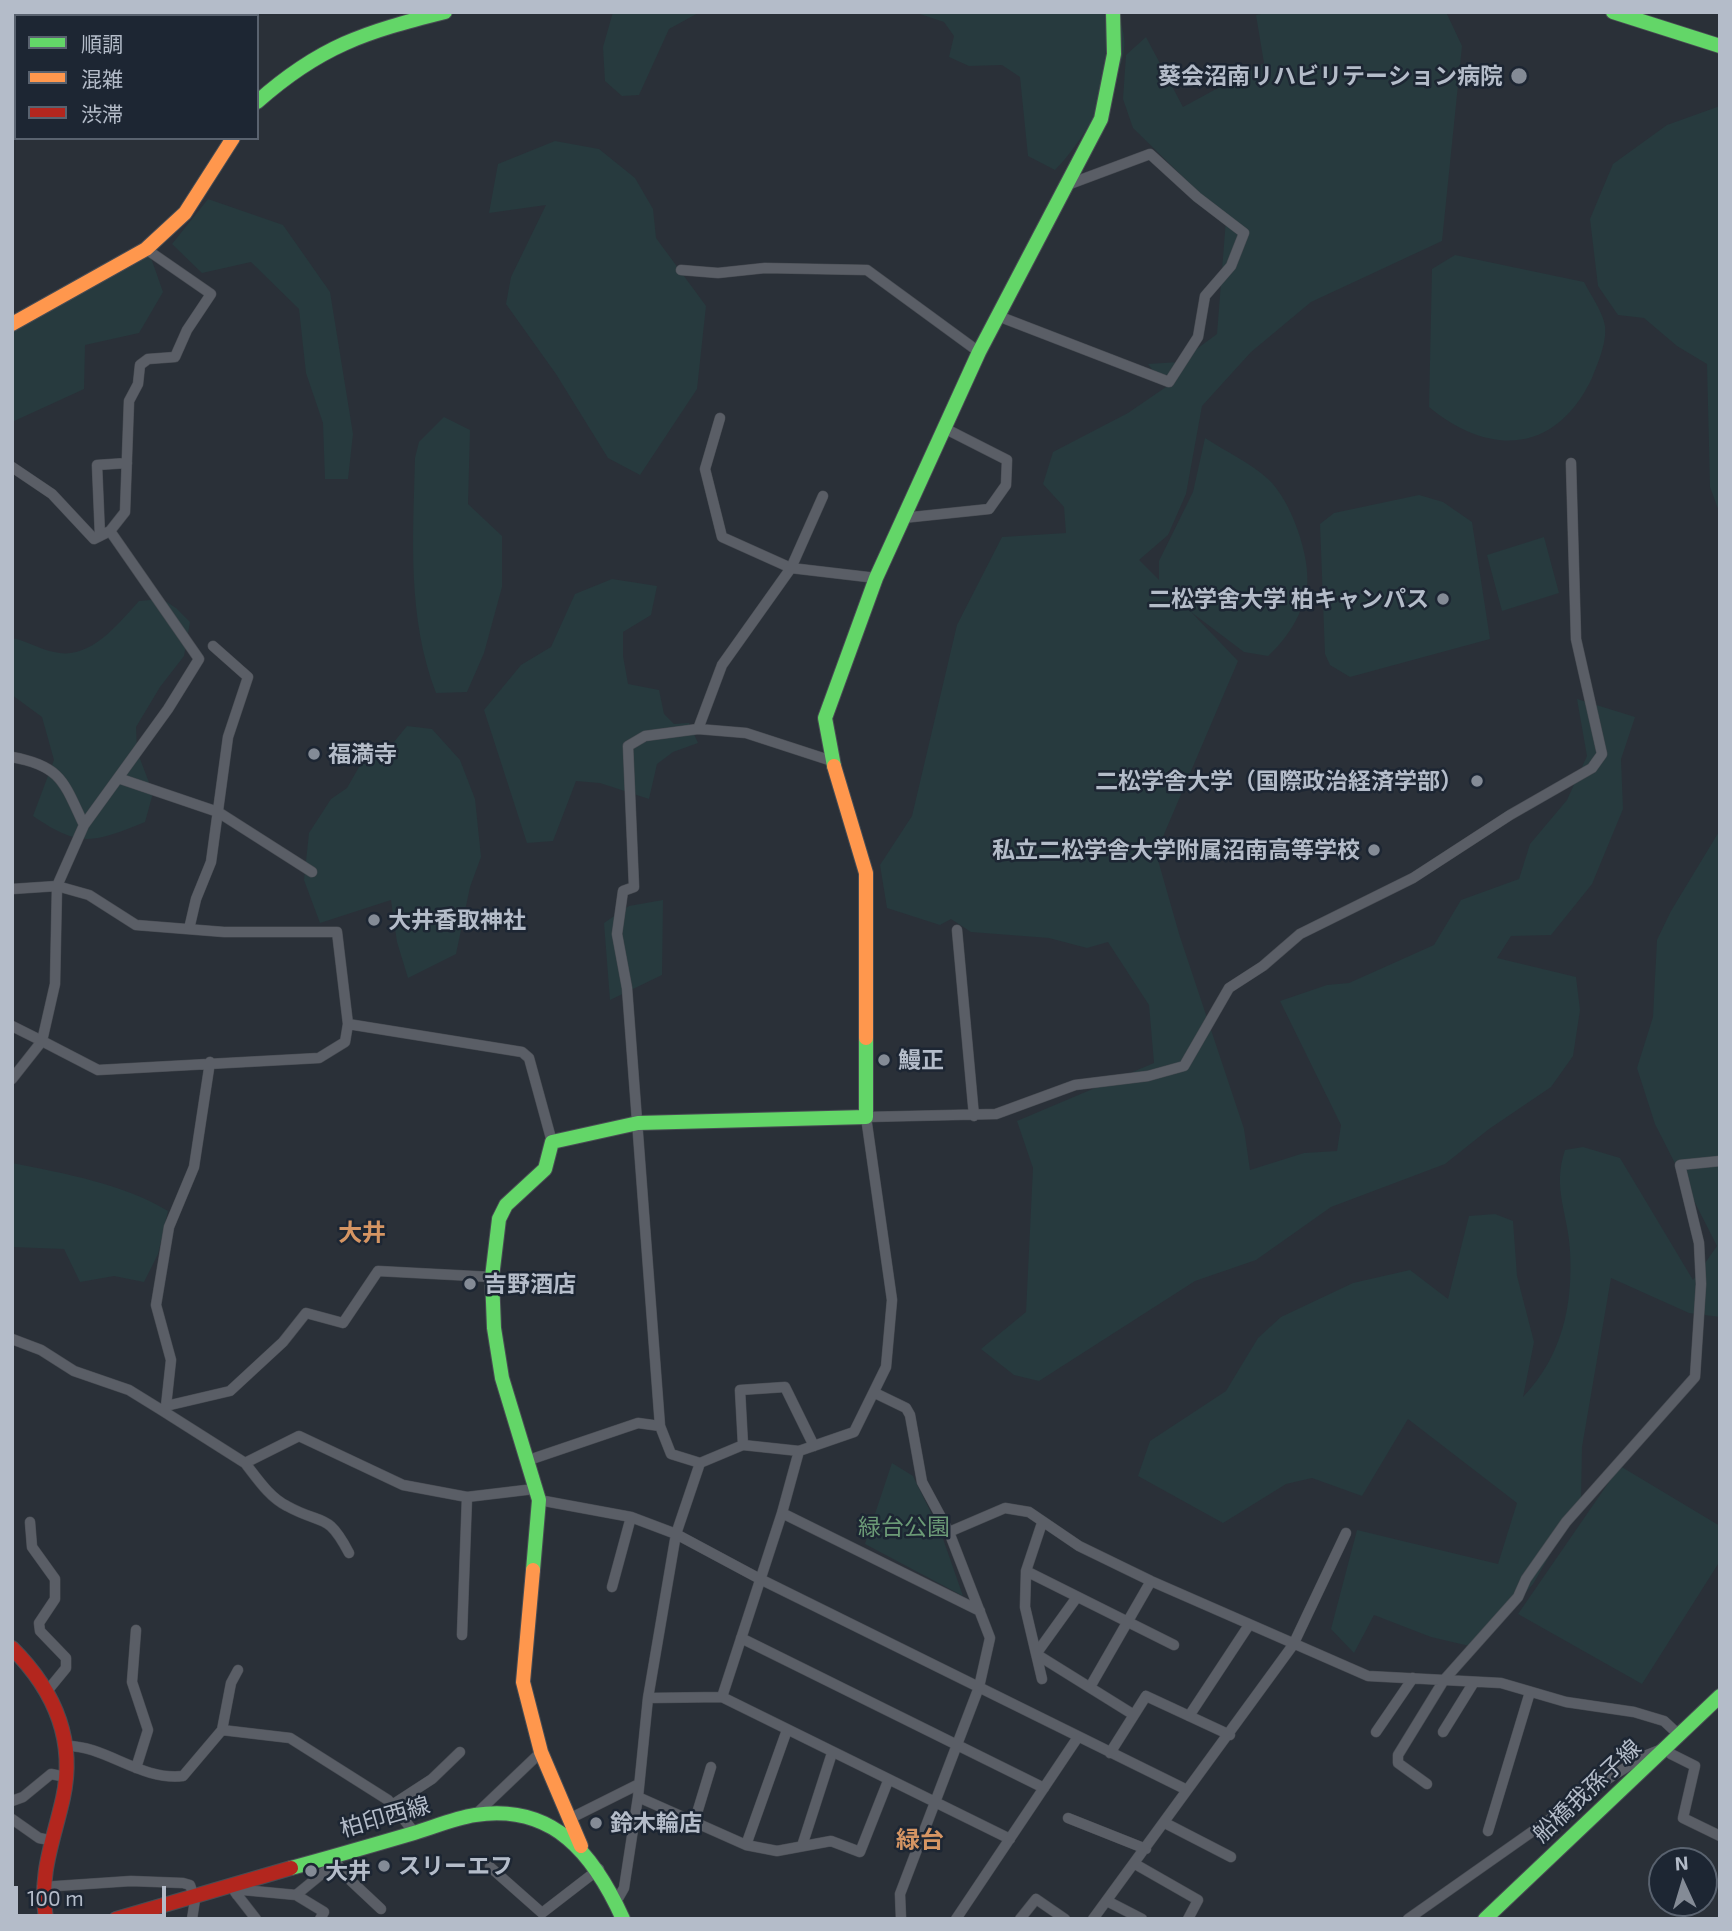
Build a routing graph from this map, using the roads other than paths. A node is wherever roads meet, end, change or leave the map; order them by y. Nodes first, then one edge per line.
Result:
1 (444, 12) edge
2 (1113, 12) edge
3 (1613, 12) edge
4 (1720, 47) edge
5 (259, 100) edge
6 (232, 140) edge
7 (1067, 185) junction
8 (146, 249) junction
9 (681, 270) dead end
10 (998, 316) junction
11 (12, 324) edge
12 (979, 352) junction
13 (720, 418) dead end
14 (944, 428) junction
15 (127, 463) junction
16 (1571, 463) dead end
17 (12, 467) edge
18 (823, 496) dead end
19 (903, 518) junction
20 (105, 533) junction
21 (791, 568) junction
22 (876, 578) junction
23 (212, 646) dead end
24 (698, 729) junction
25 (12, 757) edge
26 (832, 761) junction
27 (118, 778) junction
28 (218, 812) junction
29 (84, 825) junction
30 (312, 872) dead end
31 (57, 886) junction
32 (12, 889) edge
33 (189, 929) junction
34 (957, 930) dead end
35 (348, 1024) junction
36 (12, 1026) edge
37 (43, 1041) junction
38 (210, 1062) junction
39 (12, 1079) edge
40 (974, 1116) junction
41 (866, 1117) junction
42 (638, 1123) junction
43 (552, 1142) junction
44 (1720, 1161) edge
45 (492, 1277) junction
46 (12, 1339) edge
47 (875, 1393) junction
48 (165, 1409) junction
49 (660, 1426) junction
50 (743, 1445) junction
51 (814, 1446) junction
52 (799, 1451) junction
53 (529, 1460) junction
54 (246, 1463) junction
55 (700, 1463) junction
56 (537, 1495) junction
57 (467, 1497) junction
58 (782, 1513) junction
59 (631, 1517) junction
60 (30, 1522) dead end
61 (1042, 1523) junction
62 (949, 1532) junction
63 (1346, 1533) dead end
64 (676, 1534) junction
65 (349, 1553) dead end
66 (1026, 1571) junction
67 (760, 1579) junction
68 (1151, 1581) junction
69 (612, 1587) dead end
70 (1077, 1597) junction
71 (980, 1611) junction
72 (1128, 1622) junction
73 (1249, 1625) junction
74 (136, 1630) dead end
75 (462, 1635) dead end
76 (741, 1638) junction
77 (1174, 1645) dead end
78 (1293, 1645) junction
79 (12, 1648) edge
80 (1036, 1654) junction
81 (238, 1670) dead end
82 (1413, 1678) junction
83 (1042, 1679) dead end
84 (1444, 1680) junction
85 (1474, 1682) junction
86 (979, 1687) junction
87 (1090, 1687) junction
88 (47, 1690) junction
89 (1530, 1692) junction
90 (1720, 1696) edge
91 (722, 1697) junction
92 (648, 1698) junction
93 (1134, 1715) junction
94 (1189, 1716) junction
95 (222, 1730) junction
96 (788, 1730) junction
97 (1376, 1732) dead end
98 (1443, 1732) dead end
99 (1230, 1735) junction
100 (1679, 1735) junction
101 (1078, 1737) junction
102 (958, 1744) junction
103 (66, 1746) junction
104 (1667, 1747) junction
105 (460, 1752) dead end
106 (541, 1752) junction
107 (832, 1753) junction
108 (1110, 1753) junction
109 (711, 1767) dead end
110 (136, 1768) junction
111 (66, 1777) junction
112 (888, 1780) junction
113 (639, 1784) junction
114 (1427, 1784) dead end
115 (1044, 1788) junction
116 (1187, 1790) junction
117 (638, 1797) junction
118 (12, 1801) edge
119 (935, 1802) junction
120 (392, 1805) junction
121 (475, 1815) junction
122 (571, 1818) junction
123 (1068, 1818) dead end
124 (12, 1819) edge
125 (694, 1823) junction
126 (1165, 1823) junction
127 (1488, 1831) dead end
128 (414, 1832) junction
129 (1720, 1836) edge
130 (49, 1839) junction
131 (1010, 1839) junction
132 (746, 1845) junction
133 (581, 1846) junction
134 (802, 1846) junction
135 (1146, 1849) junction
136 (331, 1856) junction
137 (1231, 1857) dead end
138 (1135, 1864) junction
139 (490, 1867) dead end
140 (599, 1869) junction
141 (42, 1887) junction
142 (235, 1890) junction
143 (296, 1895) junction
144 (194, 1896) junction
145 (1107, 1901) junction
146 (616, 1902) junction
147 (382, 1909) dead end
148 (46, 1919) edge
149 (116, 1919) edge
150 (192, 1919) edge
151 (256, 1919) edge
152 (320, 1919) edge
153 (623, 1919) edge
154 (901, 1919) edge
155 (956, 1919) edge
156 (1020, 1919) edge
157 (1065, 1919) edge
158 (1093, 1919) edge
159 (1142, 1919) edge
160 (1188, 1919) edge
161 (1408, 1919) edge
162 (1485, 1919) edge

1 - 5 street
2 - 7 street
3 - 4 street
6 - 8 street
7 - 10 street
7 - 10 street
8 - 11 street
8 - 15 street
9 - 12 street
10 - 12 street
12 - 14 street
13 - 21 street
14 - 19 street
14 - 19 street
15 - 20 street
15 - 20 street
16 - 40 street
17 - 20 street
18 - 21 street
19 - 22 street
20 - 27 street
21 - 22 street
21 - 24 street
22 - 26 street
23 - 28 street
24 - 26 street
24 - 42 street
25 - 29 street
26 - 41 street
27 - 28 street
27 - 29 street
28 - 30 street
28 - 33 street
29 - 31 street
31 - 32 street
31 - 33 street
31 - 37 street
33 - 35 street
34 - 40 street
35 - 38 street
35 - 43 street
36 - 37 street
37 - 38 street
37 - 39 street
38 - 48 street
40 - 41 street
41 - 42 street
41 - 47 street
42 - 43 street
42 - 49 street
43 - 45 street
44 - 84 street
45 - 48 street
45 - 53 street
46 - 48 street
47 - 51 street
47 - 62 street
48 - 54 street
49 - 53 street
49 - 55 street
50 - 51 street
50 - 52 street
50 - 55 street
51 - 52 street
52 - 58 street
53 - 56 street
54 - 57 street
54 - 65 street
55 - 64 street
56 - 57 street
56 - 59 street
56 - 106 street
57 - 75 street
58 - 67 street
58 - 71 street
59 - 64 street
59 - 69 street
60 - 88 street
61 - 62 street
61 - 66 street
61 - 68 street
62 - 71 street
63 - 78 street
64 - 67 street
64 - 92 street
66 - 70 street
66 - 80 street
67 - 76 street
67 - 86 street
68 - 72 street
68 - 73 street
70 - 72 street
70 - 80 street
71 - 86 street
72 - 77 street
72 - 87 street
73 - 78 street
73 - 94 street
74 - 110 street
76 - 91 street
76 - 102 street
78 - 82 street
78 - 99 street
79 - 88 street
80 - 83 street
80 - 87 street
81 - 95 street
82 - 84 street
82 - 97 street
84 - 85 street
84 - 114 street
85 - 89 street
85 - 98 street
86 - 101 street
86 - 102 street
87 - 93 street
88 - 103 street
89 - 100 street
89 - 127 street
90 - 100 street, 船橋我孫子線
91 - 92 street
91 - 96 street
92 - 113 street
93 - 94 street
93 - 108 street
94 - 99 street
95 - 110 street
95 - 120 street
96 - 107 street
96 - 132 street
99 - 116 street
100 - 104 street, 船橋我孫子線
101 - 108 street
101 - 115 street
102 - 115 street
102 - 119 street
103 - 110 street
103 - 111 street
104 - 129 street
104 - 161 street
104 - 162 street, 船橋我孫子線
105 - 120 street
106 - 121 street
106 - 122 street
107 - 112 street
107 - 134 street
108 - 116 street
109 - 125 street
111 - 118 street
111 - 130 street
112 - 119 street
112 - 134 street
113 - 117 street
113 - 122 street
115 - 131 street
116 - 126 street
117 - 125 street
117 - 146 street
119 - 131 street
119 - 154 street
120 - 128 street
121 - 128 street, 柏印西線
121 - 133 street, 柏印西線
122 - 133 street
123 - 135 street
124 - 130 street
125 - 132 street
126 - 135 street
126 - 137 street
128 - 136 street, 柏印西線
130 - 141 street
131 - 155 street
132 - 134 street
133 - 140 street, 柏印西線
135 - 138 street
136 - 142 street, 柏印西線
136 - 143 street
136 - 147 street
138 - 145 street
138 - 160 street
139 - 140 street
140 - 146 street, 柏印西線
141 - 144 street
141 - 148 street
142 - 143 street
142 - 144 street, 柏印西線
142 - 151 street
143 - 152 street
144 - 149 street, 柏印西線
144 - 150 street
145 - 158 street
145 - 159 street
146 - 153 street, 柏印西線
156 - 157 street

